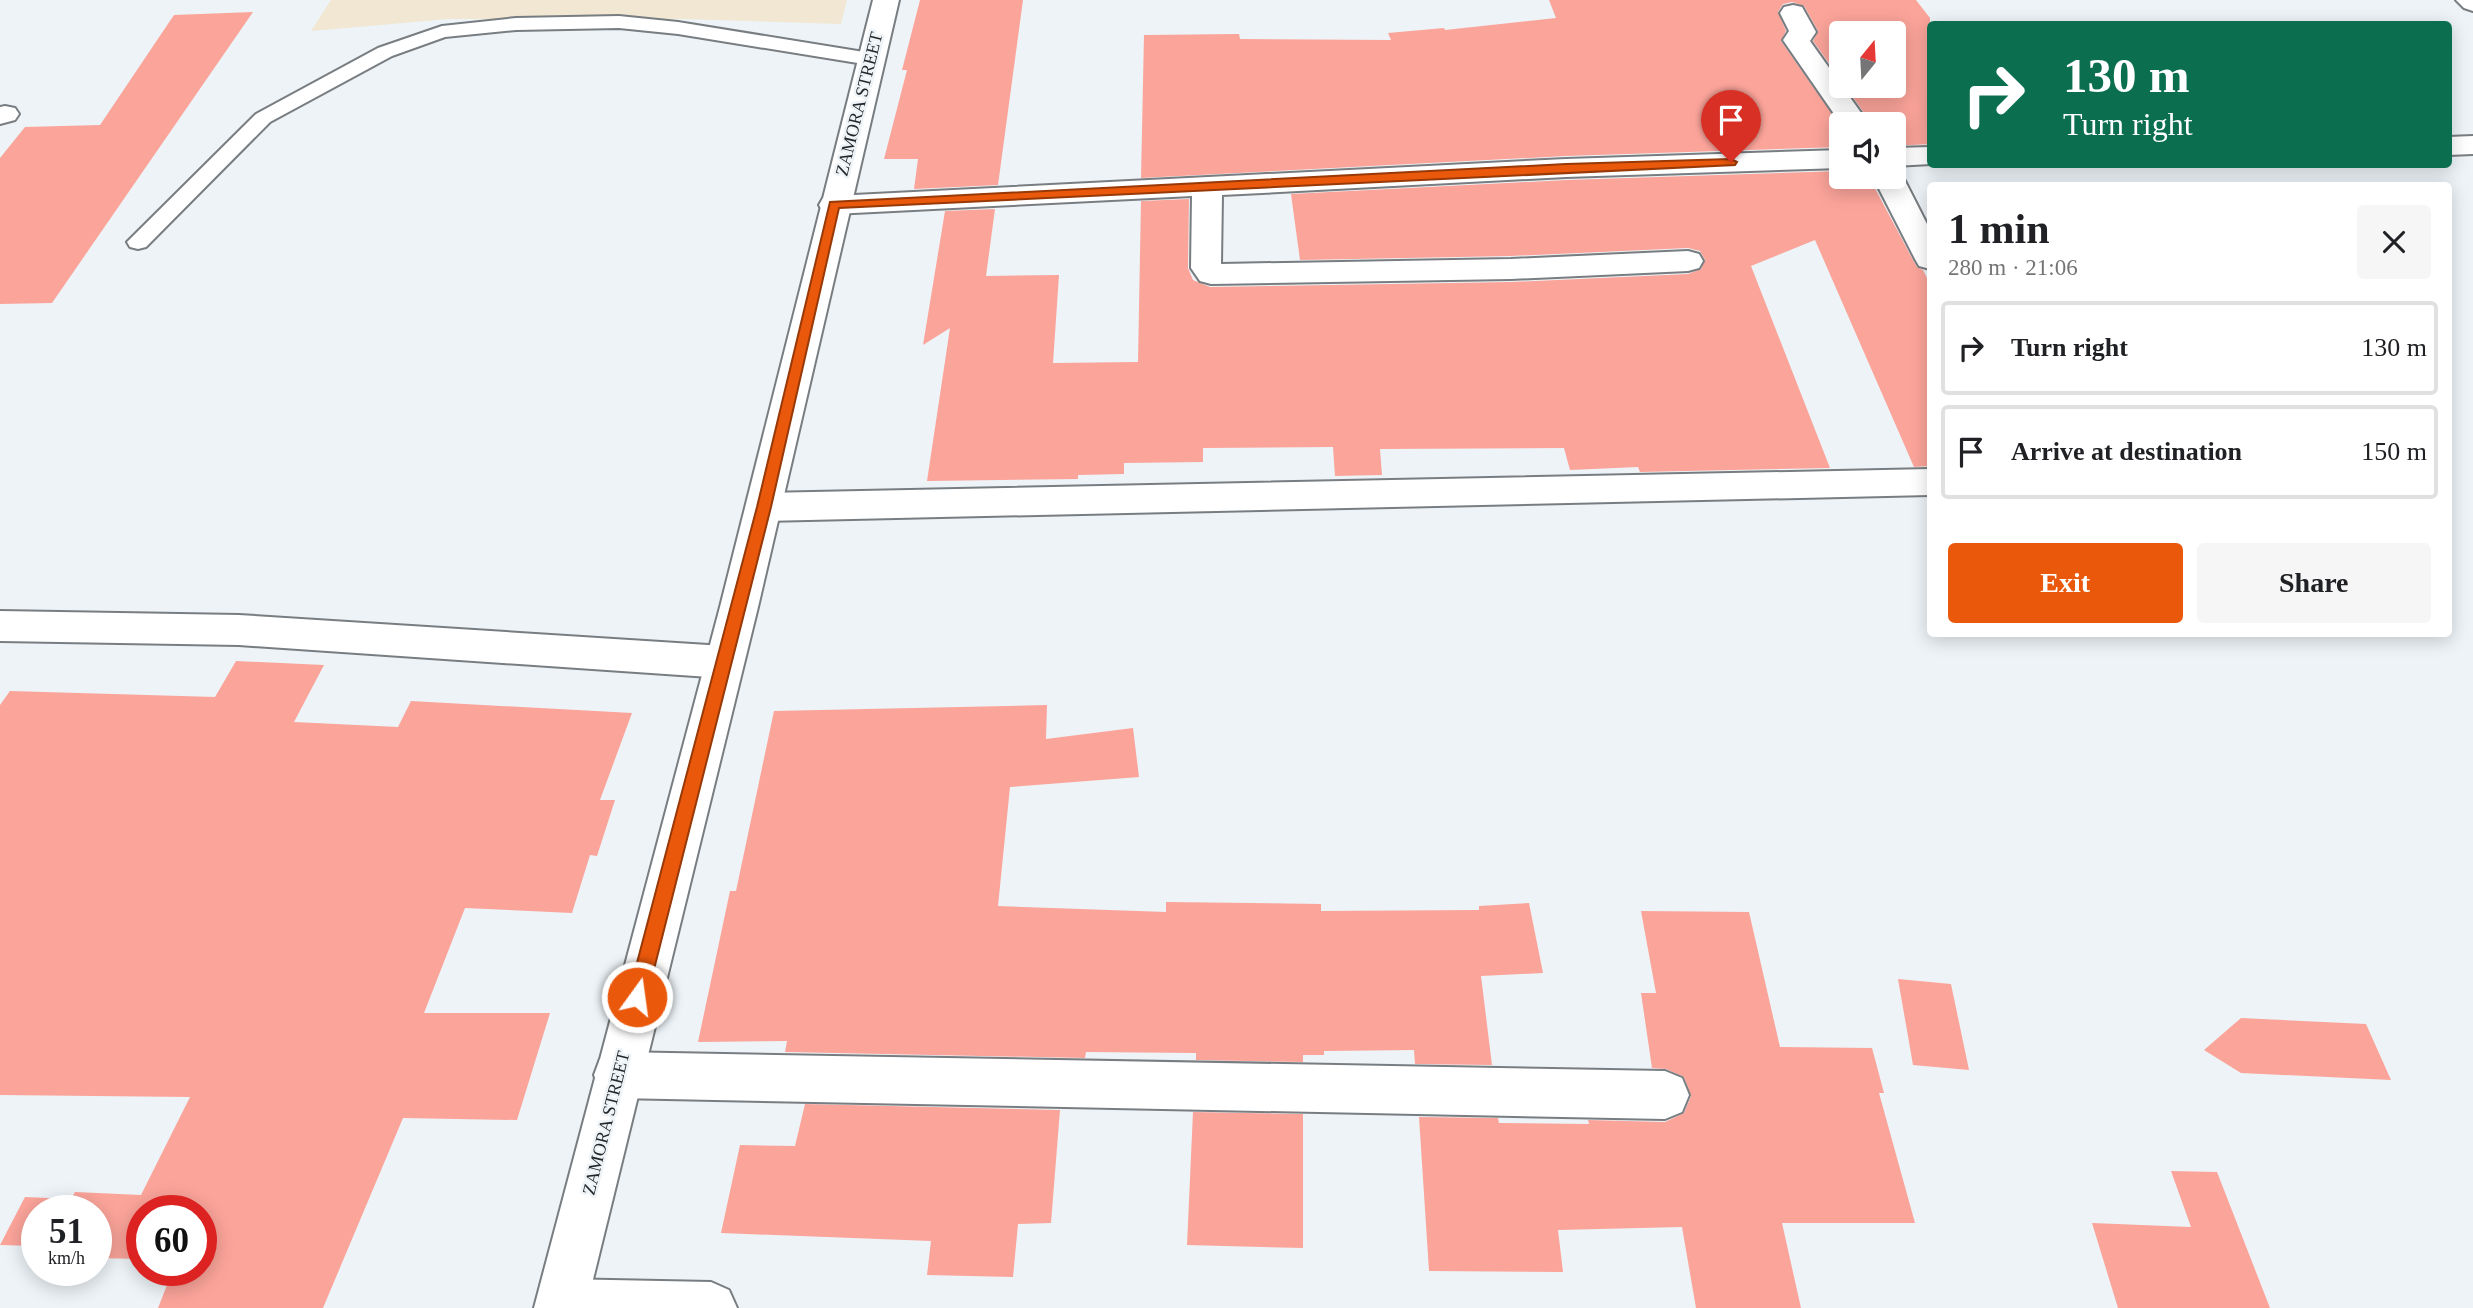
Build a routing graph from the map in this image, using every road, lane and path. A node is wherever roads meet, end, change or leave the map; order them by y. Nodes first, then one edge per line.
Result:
1 (886, 0) edge
2 (1793, 13) dead end
3 (870, 59) junction
4 (1847, 112) edge
5 (2473, 145) edge
6 (2452, 146) edge
7 (1927, 156) edge
8 (1906, 157) edge
9 (1829, 159) edge
10 (1207, 188) junction
11 (1894, 189) edge
12 (834, 205) junction
13 (138, 242) dead end
14 (1927, 253) edge
15 (1688, 261) dead end
16 (1927, 482) edge
17 (764, 507) junction
18 (0, 626) edge
19 (724, 662) junction
20 (617, 1074) junction
21 (1665, 1095) dead end
22 (561, 1306) edge
23 (711, 1308) edge

1 - 3 street, ZAMORA STREET
2 - 4 street
3 - 12 street, ZAMORA STREET
3 - 13 lane
5 - 6 street
7 - 8 street
9 - 10 street
10 - 12 street
10 - 15 street
11 - 14 street
12 - 17 street, ZAMORA STREET
16 - 17 street
17 - 19 street, ZAMORA STREET
18 - 19 street
19 - 20 street, ZAMORA STREET
20 - 21 street
20 - 22 street, ZAMORA STREET
22 - 23 street

